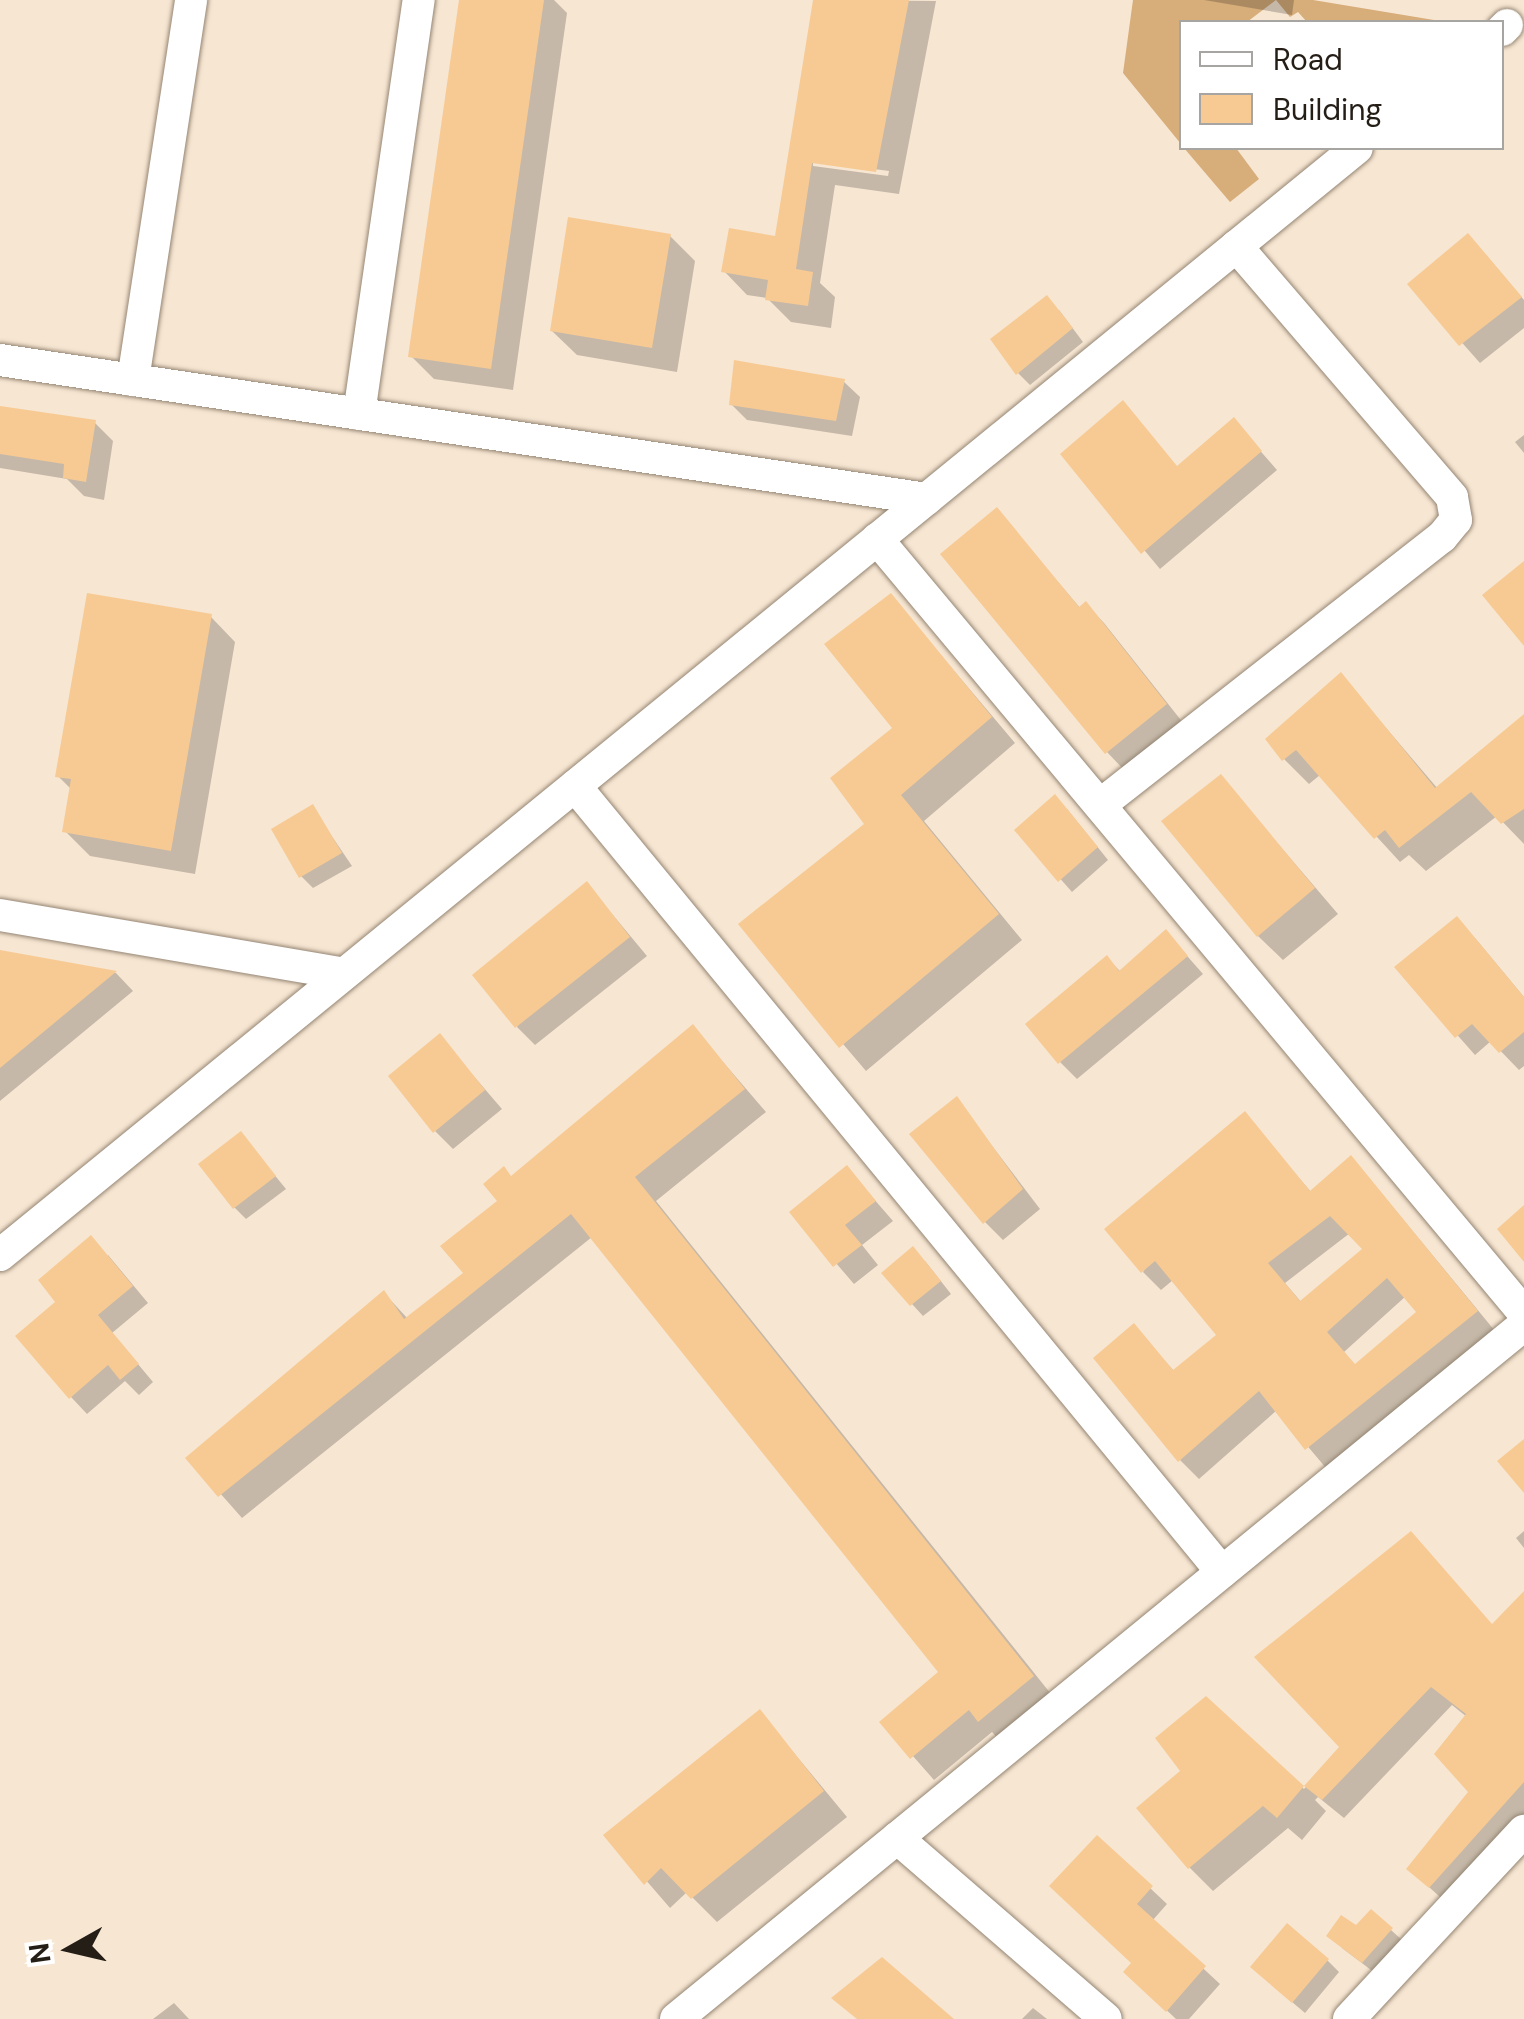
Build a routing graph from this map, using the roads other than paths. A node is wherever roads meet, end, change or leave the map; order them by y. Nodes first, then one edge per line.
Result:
1 (191, 0) edge
2 (420, 0) edge
3 (1355, 150) edge
4 (1236, 246) junction
5 (0, 360) edge
6 (133, 380) junction
7 (359, 414) junction
8 (927, 498) junction
9 (877, 539) junction
10 (575, 786) junction
11 (1100, 805) junction
12 (0, 915) edge
13 (344, 974) junction
14 (0, 1255) edge
15 (1524, 1313) edge
16 (1524, 1325) edge
17 (1222, 1572) junction
18 (1524, 1832) edge
19 (897, 1838) junction
20 (676, 2019) edge
21 (1106, 2019) edge
22 (1349, 2019) edge

1 - 6 street
2 - 7 street
3 - 4 street
4 - 8 street
4 - 11 street
5 - 6 street
6 - 7 street
7 - 8 street
8 - 9 street
9 - 10 street
9 - 11 street
10 - 13 street
10 - 17 street
11 - 15 street
12 - 13 street
13 - 14 street
16 - 17 street
17 - 19 street
18 - 22 street
19 - 20 street
19 - 21 street

